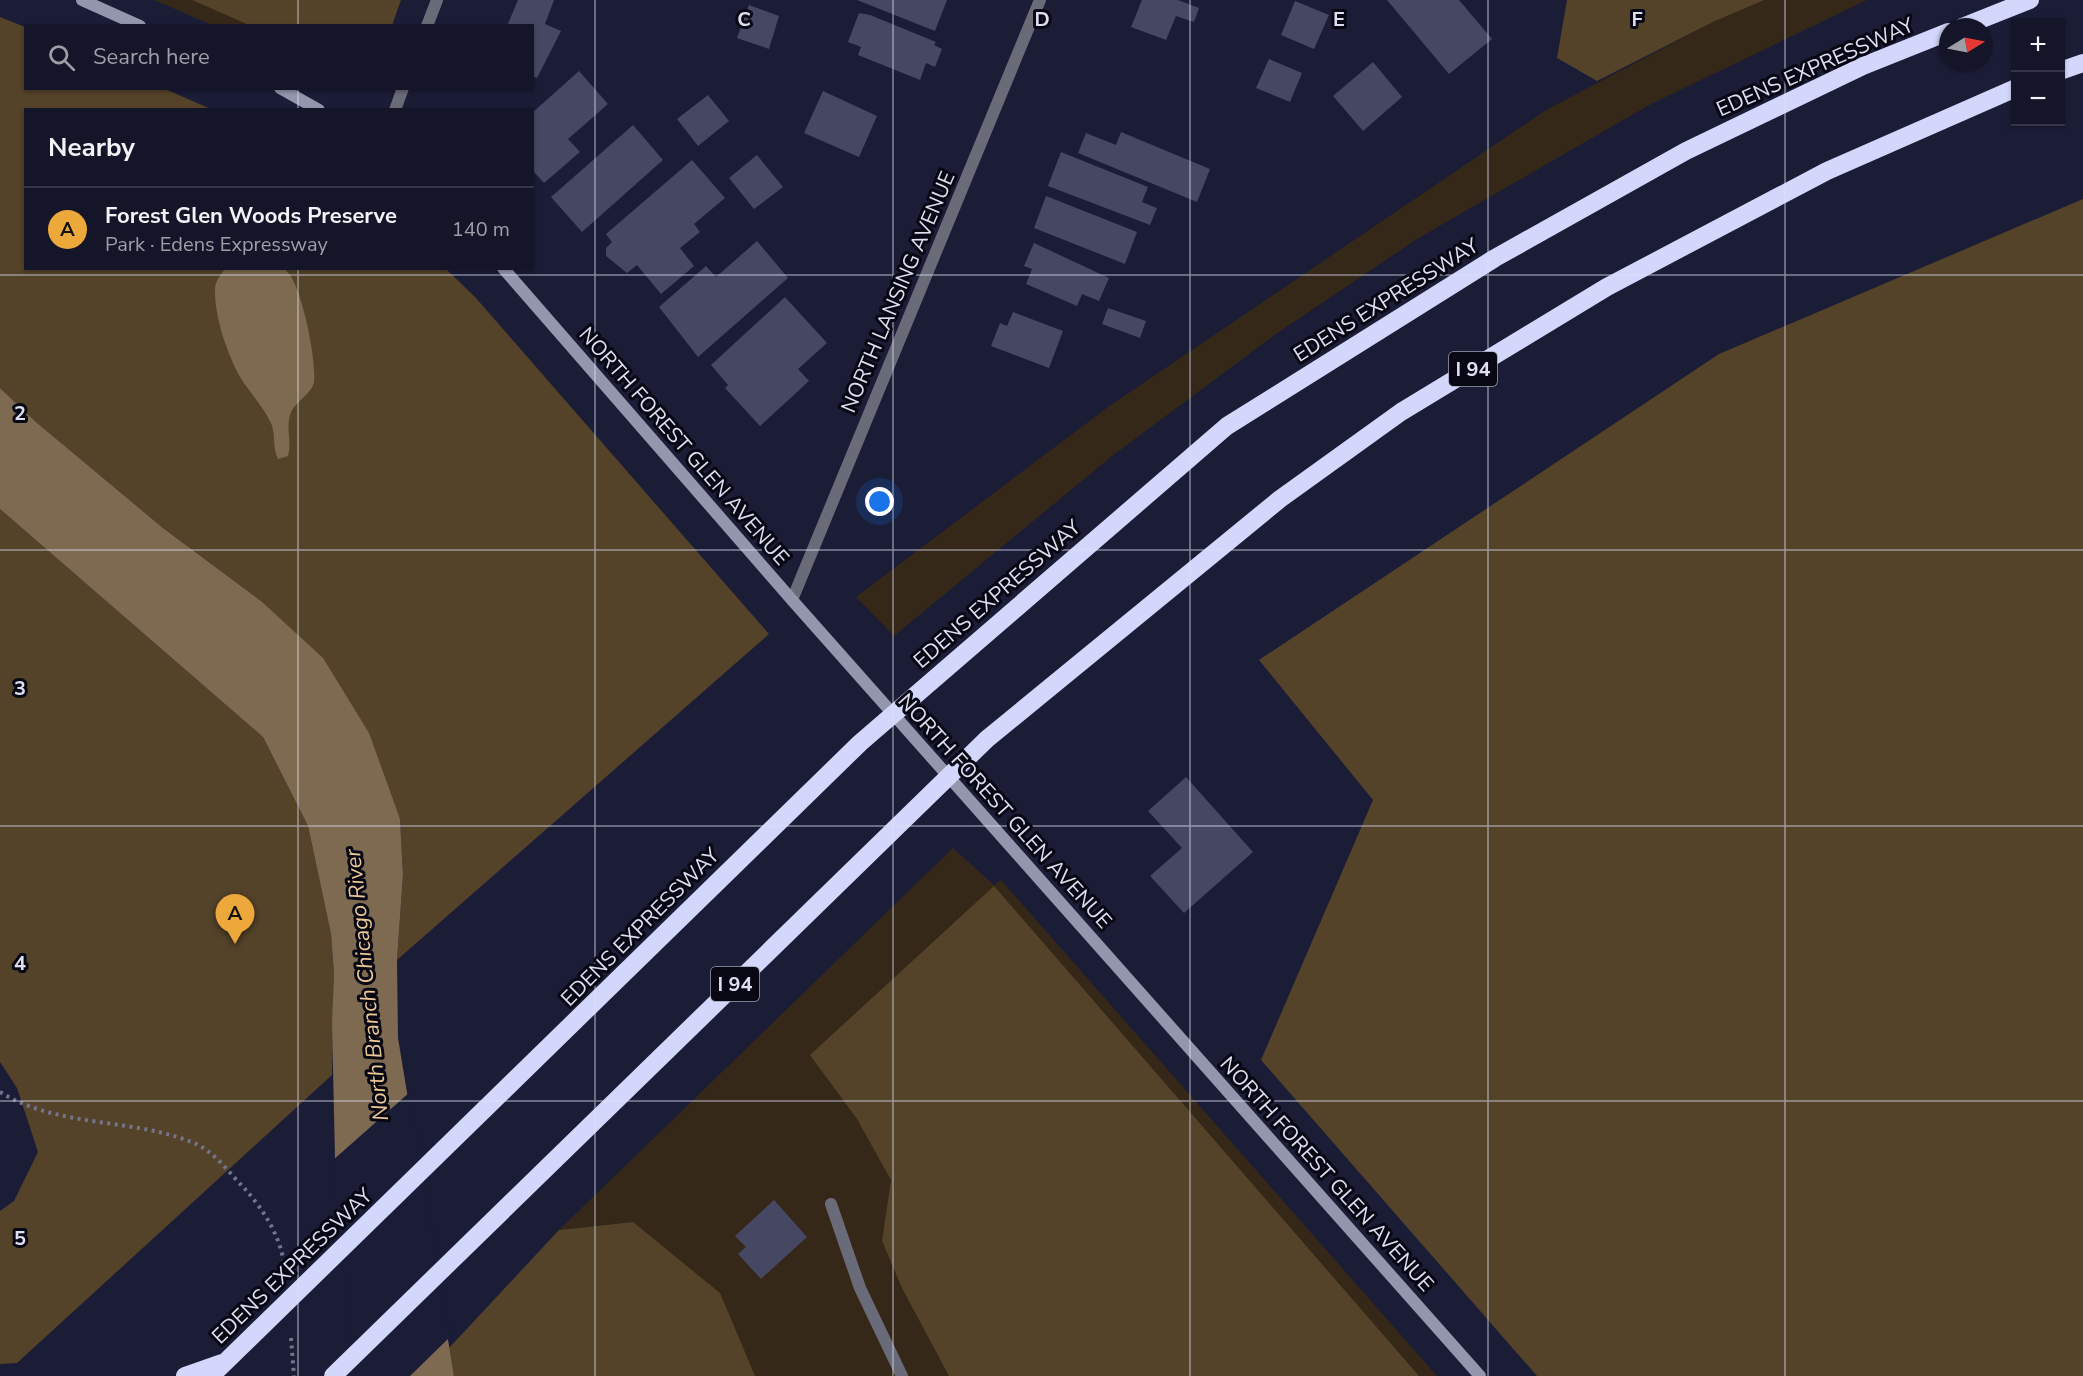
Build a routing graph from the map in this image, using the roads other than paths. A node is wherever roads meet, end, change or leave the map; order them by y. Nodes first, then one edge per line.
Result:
1 (82, 0) edge
2 (437, 0) edge
3 (1040, 0) edge
4 (2030, 0) edge
5 (1985, 18) edge
6 (136, 24) edge
7 (428, 24) edge
8 (1939, 36) edge
9 (2083, 63) edge
10 (2065, 70) edge
11 (283, 90) edge
12 (402, 90) edge
13 (2011, 90) edge
14 (315, 108) edge
15 (396, 108) edge
16 (505, 270) edge
17 (792, 600) junction
18 (831, 1204) dead end
19 (224, 1363) junction
20 (185, 1376) edge
21 (211, 1376) edge
22 (333, 1376) edge
23 (902, 1376) edge
24 (1480, 1376) edge

1 - 6 street
2 - 7 street
3 - 17 street, NORTH LANSING AVENUE
4 - 5 highway
8 - 19 highway, EDENS EXPRESSWAY
9 - 10 highway
11 - 14 street
12 - 15 street
13 - 22 highway, I 94
16 - 17 street, NORTH FOREST GLEN AVENUE
17 - 24 street, NORTH FOREST GLEN AVENUE
18 - 23 street
19 - 20 highway
19 - 21 highway, EDENS EXPRESSWAY

